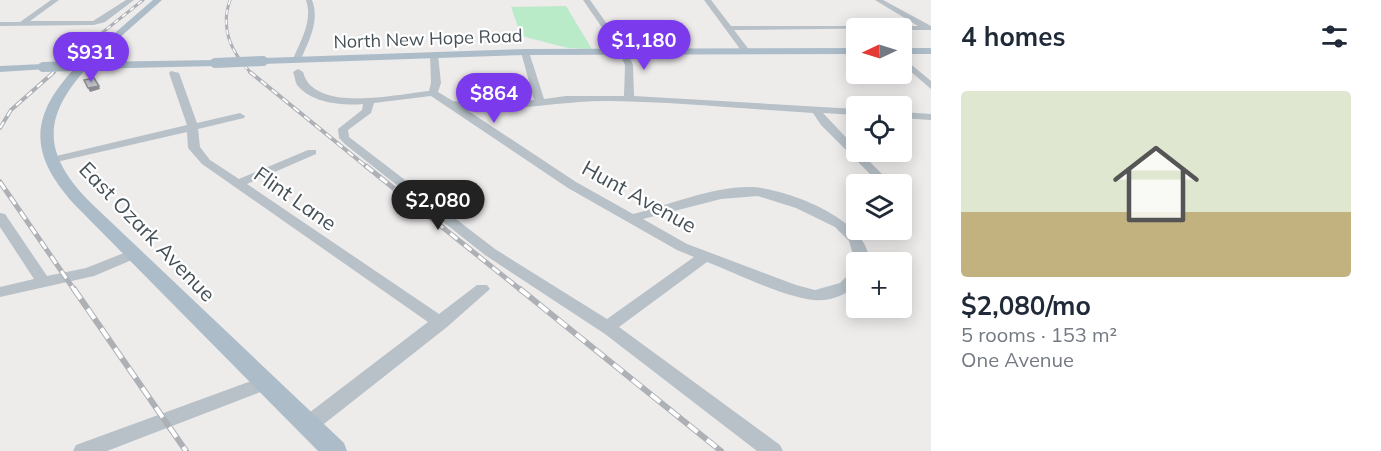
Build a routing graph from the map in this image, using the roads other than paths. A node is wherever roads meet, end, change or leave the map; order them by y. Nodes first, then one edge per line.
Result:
1 (56, 0) edge
2 (130, 0) edge
3 (158, 0) edge
4 (309, 0) edge
5 (586, 0) edge
6 (707, 0) edge
7 (878, 0) edge
8 (0, 24) edge
9 (21, 24) junction
10 (729, 28) junction
11 (929, 28) edge
12 (746, 51) junction
13 (846, 51) edge
14 (912, 51) edge
15 (931, 51) edge
16 (525, 52) junction
17 (624, 52) junction
18 (434, 55) junction
19 (297, 59) junction
20 (78, 66) junction
21 (0, 69) edge
22 (912, 69) edge
23 (298, 72) dead end
24 (174, 73) dead end
25 (931, 86) edge
26 (433, 93) junction
27 (629, 98) junction
28 (369, 101) junction
29 (540, 102) junction
30 (451, 104) junction
31 (507, 106) junction
32 (816, 110) junction
33 (846, 112) edge
34 (240, 116) dead end
35 (912, 116) edge
36 (931, 117) edge
37 (473, 118) junction
38 (191, 129) junction
39 (312, 152) dead end
40 (52, 160) junction
41 (876, 174) edge
42 (240, 183) junction
43 (0, 217) edge
44 (631, 218) junction
45 (861, 252) edge
46 (134, 254) junction
47 (707, 255) junction
48 (44, 283) junction
49 (846, 283) edge
50 (482, 290) dead end
51 (0, 292) edge
52 (441, 323) junction
53 (607, 328) junction
54 (265, 383) junction
55 (308, 425) junction
56 (83, 451) edge
57 (335, 451) edge
58 (773, 451) edge

1 - 9 street
2 - 9 street
3 - 20 main road, East Ozark Avenue
4 - 19 street
5 - 17 street
6 - 10 street
7 - 11 street
8 - 9 street
10 - 11 street
10 - 12 street
12 - 13 main road, North New Hope Road
12 - 17 main road, North New Hope Road
14 - 15 main road
16 - 17 main road, North New Hope Road
16 - 18 main road, North New Hope Road
16 - 29 street
17 - 27 street
18 - 19 main road, North New Hope Road
18 - 26 street
19 - 20 main road, North New Hope Road, bridge
20 - 21 main road, North New Hope Road, bridge
20 - 40 main road, East Ozark Avenue
22 - 25 street
23 - 28 street
24 - 38 street, Flint Lane
26 - 28 street
26 - 30 street, Hunt Avenue
27 - 29 street
27 - 32 street
28 - 53 street
29 - 31 street
30 - 31 street
30 - 37 street, Hunt Avenue
31 - 37 street
32 - 33 street
32 - 41 street
34 - 38 street
35 - 36 street
37 - 44 street, Hunt Avenue
38 - 40 street
38 - 42 street, Flint Lane
39 - 42 street
40 - 46 main road, East Ozark Avenue
42 - 52 street, Flint Lane
43 - 48 street
44 - 45 street
44 - 47 street, Hunt Avenue
46 - 48 street
46 - 54 main road, East Ozark Avenue
47 - 49 street
47 - 53 street, Hunt Avenue
48 - 51 street
50 - 52 street
52 - 55 street
53 - 58 street
54 - 55 main road, East Ozark Avenue
54 - 56 street
55 - 57 main road, East Ozark Avenue

